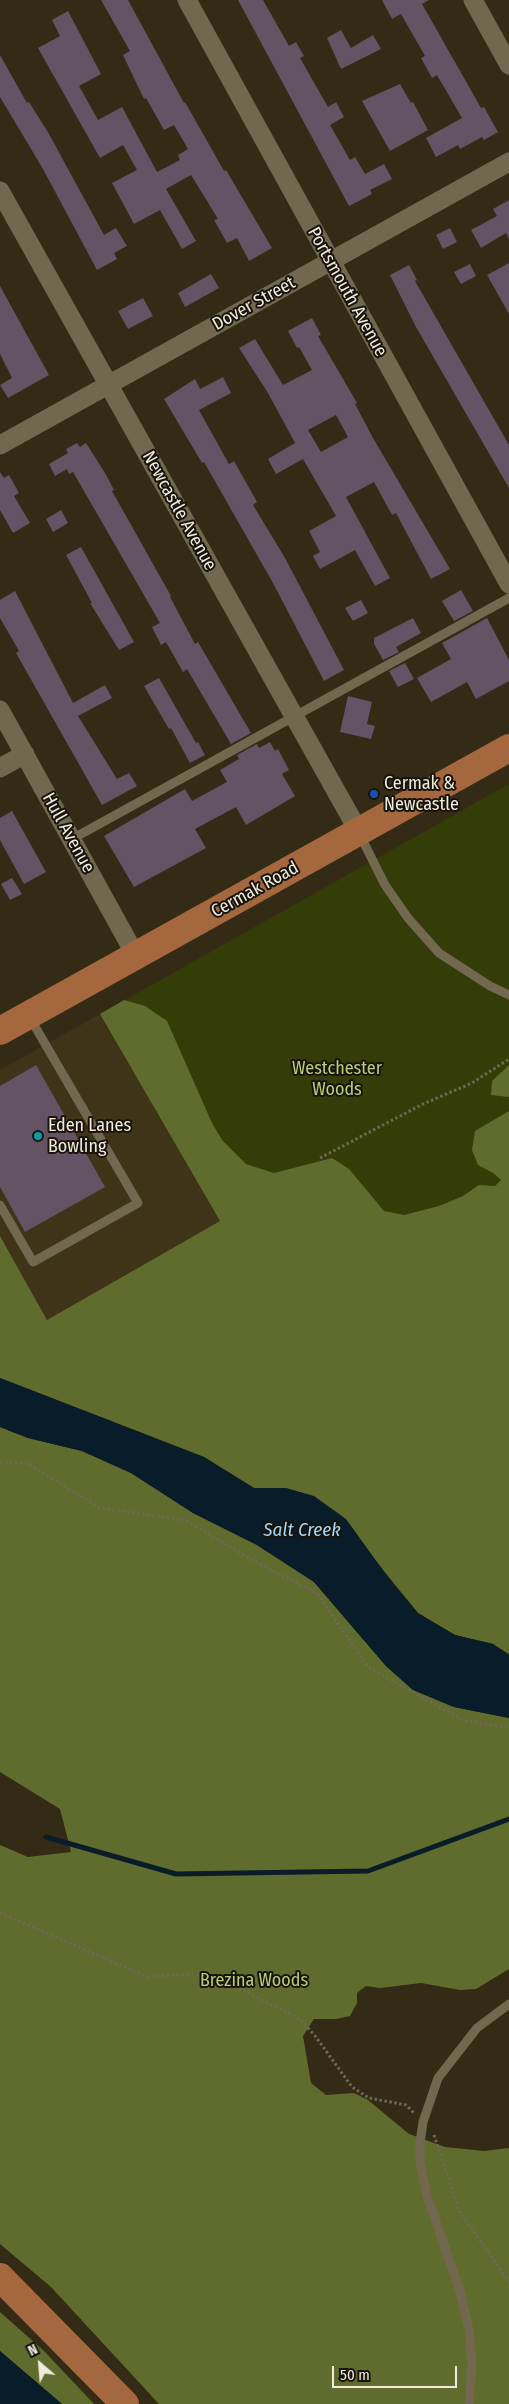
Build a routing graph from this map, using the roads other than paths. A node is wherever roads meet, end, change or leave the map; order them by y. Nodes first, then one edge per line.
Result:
1 (187, 0) edge
2 (473, 0) edge
3 (509, 65) edge
4 (509, 162) edge
5 (0, 191) edge
6 (330, 262) junction
7 (108, 385) junction
8 (0, 445) edge
9 (509, 584) edge
10 (509, 598) edge
11 (0, 710) edge
12 (294, 716) junction
13 (509, 748) edge
14 (25, 754) junction
15 (0, 768) edge
16 (359, 832) junction
17 (72, 839) junction
18 (136, 956) junction
19 (509, 995) edge
20 (28, 1015) junction
21 (0, 1031) edge
22 (0, 1205) edge
23 (509, 2004) edge
24 (0, 2277) edge
25 (125, 2404) edge
26 (469, 2404) edge

1 - 6 street, Portsmouth Avenue
2 - 3 street
4 - 6 street, Dover Street
5 - 7 street, Newcastle Avenue
6 - 7 street, Dover Street
6 - 9 street, Portsmouth Avenue
7 - 8 street, Dover Street
7 - 12 street, Newcastle Avenue
10 - 12 lane
11 - 14 street, Hull Avenue
12 - 16 street, Newcastle Avenue
12 - 17 lane
13 - 16 main road, Cermak Road
14 - 15 street
14 - 17 street, Hull Avenue
16 - 18 main road, Cermak Road
16 - 19 lane
17 - 18 street, Hull Avenue
18 - 20 main road, Cermak Road
20 - 21 main road, Cermak Road
20 - 22 lane
23 - 26 lane
24 - 25 main road

